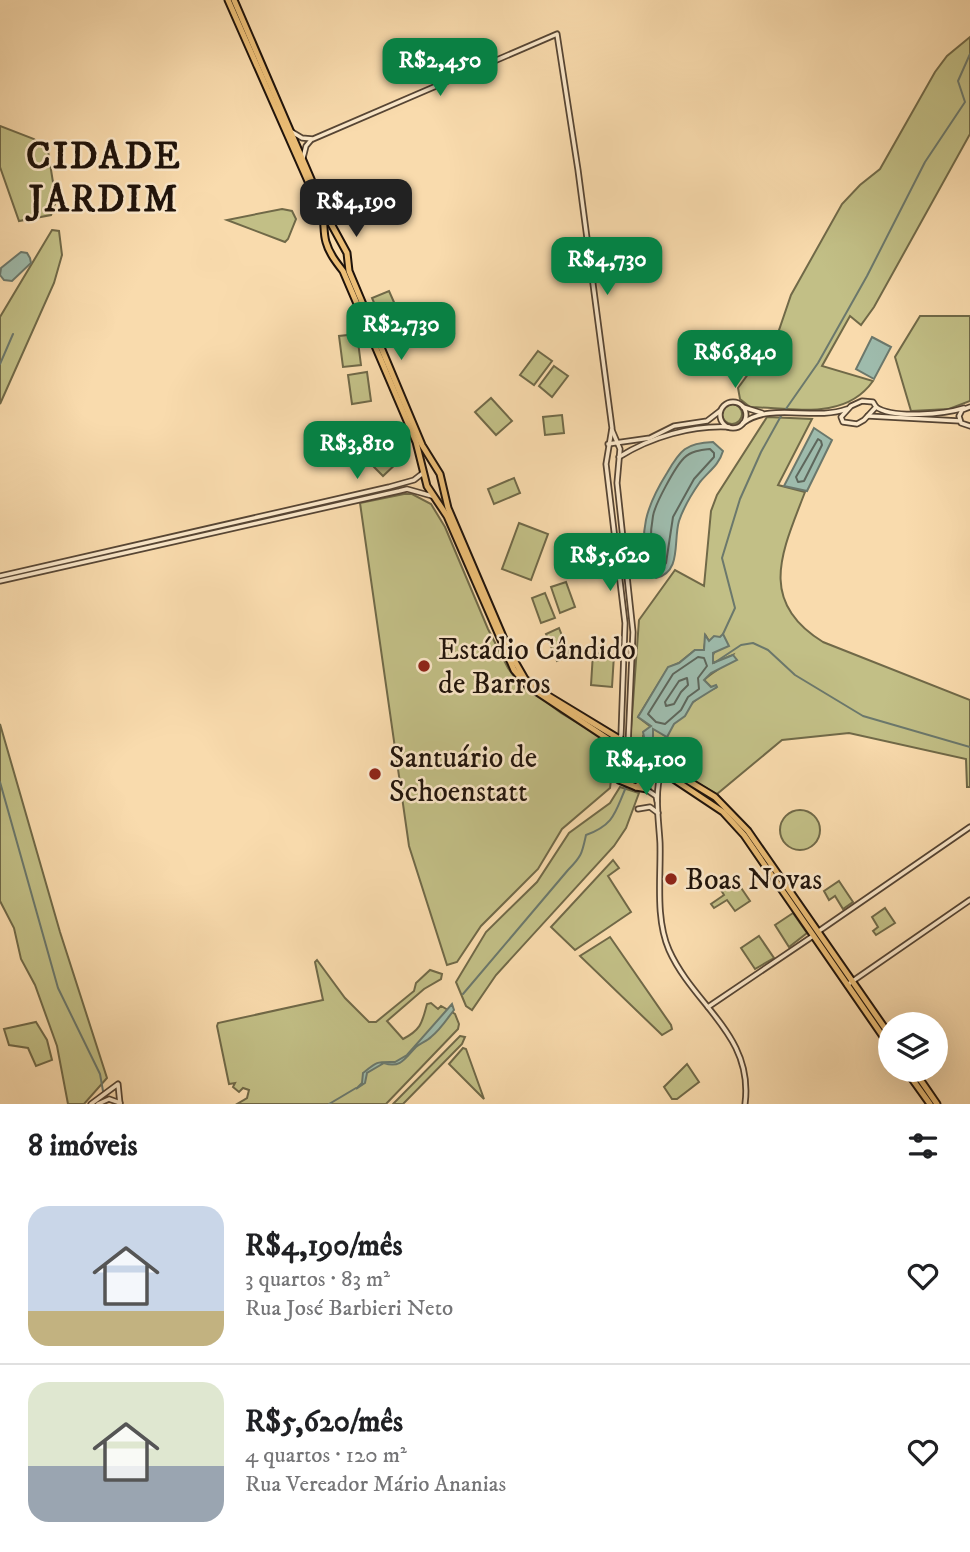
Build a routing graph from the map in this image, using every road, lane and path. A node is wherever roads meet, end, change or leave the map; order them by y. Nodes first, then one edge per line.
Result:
1 (228, 0) edge
2 (234, 0) edge
3 (288, 128) junction
4 (313, 139) junction
5 (304, 162) junction
6 (337, 232) junction
7 (325, 238) junction
8 (348, 258) junction
9 (337, 264) junction
10 (741, 405) junction
11 (876, 407) junction
12 (970, 407) edge
13 (964, 408) junction
14 (847, 409) junction
15 (720, 411) junction
16 (828, 413) junction
17 (768, 414) junction
18 (869, 416) junction
19 (841, 417) junction
20 (960, 421) junction
21 (743, 424) junction
22 (729, 426) junction
23 (970, 426) edge
24 (611, 428) junction
25 (617, 442) junction
26 (608, 444) junction
27 (607, 454) junction
28 (620, 457) junction
29 (436, 468) junction
30 (423, 473) junction
31 (444, 489) junction
32 (432, 496) junction
33 (300, 506) junction
34 (302, 513) junction
35 (153, 541) junction
36 (155, 547) junction
37 (0, 576) edge
38 (0, 581) edge
39 (618, 740) junction
40 (631, 747) junction
41 (615, 756) junction
42 (663, 772) junction
43 (634, 786) junction
44 (646, 789) joint
45 (658, 807) junction
46 (638, 809) dead end
47 (658, 813) junction
48 (970, 827) edge
49 (970, 900) edge
50 (816, 934) junction
51 (849, 983) junction
52 (708, 1007) junction
53 (878, 1020) edge
54 (878, 1028) edge
55 (914, 1082) edge
56 (922, 1082) edge
57 (91, 1104) edge
58 (98, 1104) edge
59 (120, 1104) edge
60 (745, 1104) edge
61 (929, 1104) edge
62 (937, 1104) edge

1 - 7 main road
2 - 3 main road
3 - 4 street
3 - 5 main road
4 - 5 street
4 - 24 street
5 - 6 main road
6 - 7 main road
6 - 8 main road
7 - 9 main road
8 - 9 main road
8 - 29 main road
9 - 30 main road
10 - 15 street
10 - 17 street
10 - 21 street
11 - 13 street
11 - 14 street
11 - 18 street
12 - 13 street
13 - 20 street
14 - 16 street
14 - 19 street
15 - 22 street
15 - 25 street
16 - 17 street
16 - 19 street
17 - 21 street
18 - 19 street
18 - 20 street
20 - 23 street
21 - 22 street
22 - 28 street
24 - 25 street
24 - 26 street
25 - 26 street
25 - 28 street
26 - 27 street
27 - 28 street
27 - 39 street
28 - 40 street
29 - 30 main road
29 - 31 main road
30 - 32 main road
30 - 33 street
31 - 32 main road
31 - 39 main road
32 - 34 street
32 - 41 main road
33 - 34 street
33 - 35 street
34 - 36 street
35 - 36 street
35 - 37 street
36 - 38 street
39 - 40 main road
39 - 41 street
40 - 50 main road
41 - 43 main road
42 - 43 main road
42 - 45 street
42 - 50 main road
43 - 44 main road
44 - 45 street
45 - 47 street
46 - 47 street
47 - 52 street
48 - 50 street
49 - 51 street
50 - 51 main road
50 - 52 street
51 - 53 main road
51 - 54 main road
52 - 60 street
55 - 61 main road
56 - 62 main road
57 - 59 street
58 - 59 street

